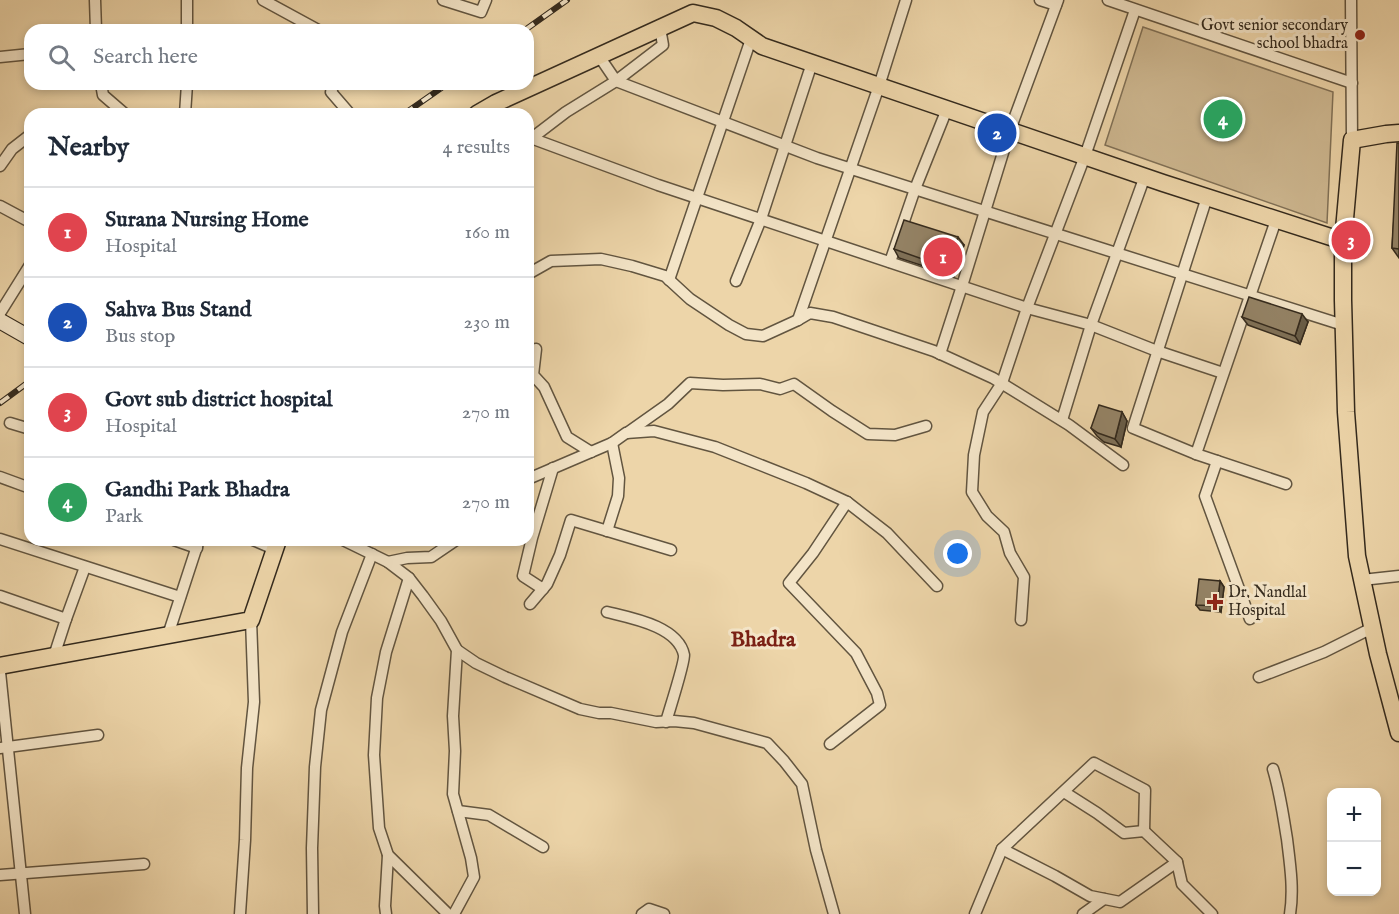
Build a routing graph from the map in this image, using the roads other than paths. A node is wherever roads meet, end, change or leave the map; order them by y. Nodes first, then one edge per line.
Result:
1 (95, 0) edge
2 (187, 0) edge
3 (263, 0) edge
4 (442, 0) edge
5 (486, 0) edge
6 (906, 0) edge
7 (1040, 0) edge
8 (1108, 0) edge
9 (1351, 0) edge
10 (1057, 3) edge
11 (1135, 10) junction
12 (96, 24) edge
13 (187, 24) edge
14 (307, 24) edge
15 (660, 28) junction
16 (751, 39) junction
17 (24, 55) edge
18 (599, 56) junction
19 (0, 57) edge
20 (812, 63) junction
21 (616, 81) junction
22 (1352, 82) junction
23 (879, 86) junction
24 (534, 89) edge
25 (102, 90) edge
26 (186, 90) edge
27 (332, 90) edge
28 (532, 90) edge
29 (118, 108) edge
30 (185, 108) edge
31 (345, 108) edge
32 (496, 108) edge
33 (947, 109) junction
34 (723, 122) junction
35 (1010, 130) junction
36 (1399, 133) edge
37 (534, 135) edge
38 (24, 140) edge
39 (1352, 140) junction
40 (534, 141) edge
41 (786, 146) junction
42 (1085, 156) junction
43 (0, 166) edge
44 (850, 169) junction
45 (1145, 176) junction
46 (915, 189) junction
47 (1207, 197) junction
48 (697, 198) junction
49 (0, 206) edge
50 (985, 212) junction
51 (24, 219) edge
52 (761, 219) junction
53 (1276, 219) junction
54 (1055, 234) junction
55 (825, 240) junction
56 (1343, 241) junction
57 (1118, 254) junction
58 (890, 262) junction
59 (534, 271) edge
60 (1182, 273) junction
61 (24, 275) edge
62 (669, 280) junction
63 (736, 281) dead end
64 (963, 286) junction
65 (1250, 296) junction
66 (1027, 308) junction
67 (0, 313) edge
68 (798, 320) junction
69 (0, 321) edge
70 (1091, 325) junction
71 (1343, 326) junction
72 (24, 335) edge
73 (536, 349) dead end
74 (1157, 351) junction
75 (940, 354) junction
76 (534, 366) edge
77 (1224, 373) junction
78 (534, 376) edge
79 (1002, 383) junction
80 (1062, 420) junction
81 (10, 423) dead end
82 (926, 426) dead end
83 (24, 427) edge
84 (626, 433) junction
85 (612, 443) junction
86 (591, 452) junction
87 (1196, 454) junction
88 (1217, 461) junction
89 (1123, 465) dead end
90 (553, 468) junction
91 (534, 476) edge
92 (0, 477) edge
93 (1286, 484) dead end
94 (24, 486) edge
95 (848, 502) junction
96 (534, 531) edge
97 (607, 531) junction
98 (0, 539) edge
99 (197, 546) edge
100 (276, 546) edge
101 (358, 546) edge
102 (447, 546) edge
103 (530, 546) edge
104 (671, 550) dead end
105 (372, 554) junction
106 (388, 562) junction
107 (85, 567) junction
108 (1399, 576) edge
109 (409, 578) junction
110 (1362, 579) junction
111 (937, 586) dead end
112 (543, 589) junction
113 (0, 597) edge
114 (180, 597) junction
115 (530, 604) dead end
116 (608, 612) dead end
117 (66, 619) junction
118 (1250, 619) dead end
119 (251, 620) junction
120 (1022, 620) dead end
121 (1372, 628) junction
122 (168, 636) junction
123 (457, 650) junction
124 (54, 656) junction
125 (0, 666) edge
126 (0, 672) edge
127 (1259, 676) dead end
128 (1396, 711) edge
129 (666, 722) junction
130 (1399, 733) edge
131 (98, 735) dead end
132 (830, 744) dead end
133 (4, 748) edge
134 (1273, 769) dead end
135 (1064, 792) junction
136 (458, 811) junction
137 (1144, 831) junction
138 (543, 847) dead end
139 (1002, 849) junction
140 (388, 855) junction
141 (1177, 862) junction
142 (144, 864) dead end
143 (20, 874) junction
144 (0, 875) edge
145 (1104, 899) junction
146 (25, 914) edge
147 (240, 914) edge
148 (313, 914) edge
149 (386, 914) edge
150 (448, 914) edge
151 (454, 914) edge
152 (642, 914) edge
153 (664, 914) edge
154 (834, 914) edge
155 (975, 914) edge
156 (1083, 914) edge
157 (1212, 914) edge
158 (1290, 914) edge

1 - 12 street
2 - 13 street
3 - 14 street
4 - 5 street
6 - 23 street
7 - 10 street
8 - 11 street
9 - 22 street
10 - 35 street
11 - 22 street
11 - 42 street
15 - 16 main road
15 - 18 main road
15 - 21 street
16 - 20 main road
16 - 34 street
17 - 19 street
18 - 21 street
18 - 24 main road
20 - 23 main road
20 - 41 street
21 - 34 street
21 - 37 street
22 - 39 street
23 - 33 main road
23 - 44 street
25 - 29 street
26 - 30 street
27 - 31 street
28 - 32 main road
33 - 35 main road
33 - 46 street
34 - 41 street
34 - 48 street
35 - 42 main road
35 - 50 street
36 - 39 main road
38 - 43 street
39 - 56 main road
40 - 48 street
41 - 44 street
41 - 52 street
42 - 45 main road
42 - 54 street
44 - 46 street
44 - 55 street
45 - 47 main road
45 - 57 street
46 - 50 street
46 - 58 street
47 - 53 main road
47 - 60 street
48 - 52 street
48 - 62 street
49 - 51 street
50 - 54 street
50 - 64 street
52 - 55 street
52 - 63 street
53 - 56 main road
53 - 65 street
54 - 57 street
54 - 66 street
55 - 58 street
55 - 68 street
56 - 71 main road
57 - 60 street
57 - 70 street
58 - 64 street
59 - 62 street
60 - 65 street
60 - 74 street
61 - 67 street
62 - 68 street
64 - 66 street
64 - 75 street
65 - 71 street
65 - 77 street
66 - 70 street
66 - 79 street
68 - 75 street
69 - 72 main road
70 - 74 street
70 - 80 street
71 - 110 main road
73 - 76 street
74 - 77 street
74 - 87 street
75 - 79 street
77 - 87 street
78 - 86 street
79 - 80 street
79 - 120 street
80 - 89 street
81 - 83 street
82 - 84 street
84 - 85 street
84 - 95 street
85 - 86 street
85 - 97 street
86 - 90 street
87 - 88 street
88 - 93 street
88 - 118 street
90 - 91 street
90 - 96 street
92 - 94 street
95 - 111 street
95 - 132 street
97 - 104 street
97 - 112 street
98 - 107 street
99 - 114 street
100 - 119 main road
101 - 105 street
102 - 106 street
103 - 112 street
105 - 106 street
105 - 148 street
106 - 109 street
107 - 114 street
107 - 117 street
108 - 110 street
109 - 123 street
109 - 140 street
110 - 121 main road
112 - 115 street
113 - 117 street
114 - 122 street
116 - 129 street
117 - 124 street
119 - 122 main road
119 - 147 street
121 - 127 street
121 - 128 main road
122 - 124 main road
123 - 129 street
123 - 136 street
124 - 125 main road
126 - 133 street
128 - 130 main road
129 - 154 street
131 - 133 street
133 - 143 street
134 - 158 street
135 - 137 street
135 - 137 street
135 - 139 street
136 - 138 street
136 - 151 street
137 - 141 street
139 - 145 street
139 - 155 street
140 - 149 street
140 - 150 street
141 - 145 street
141 - 157 street
142 - 143 street
143 - 144 street
143 - 146 street
145 - 156 street
152 - 153 street

